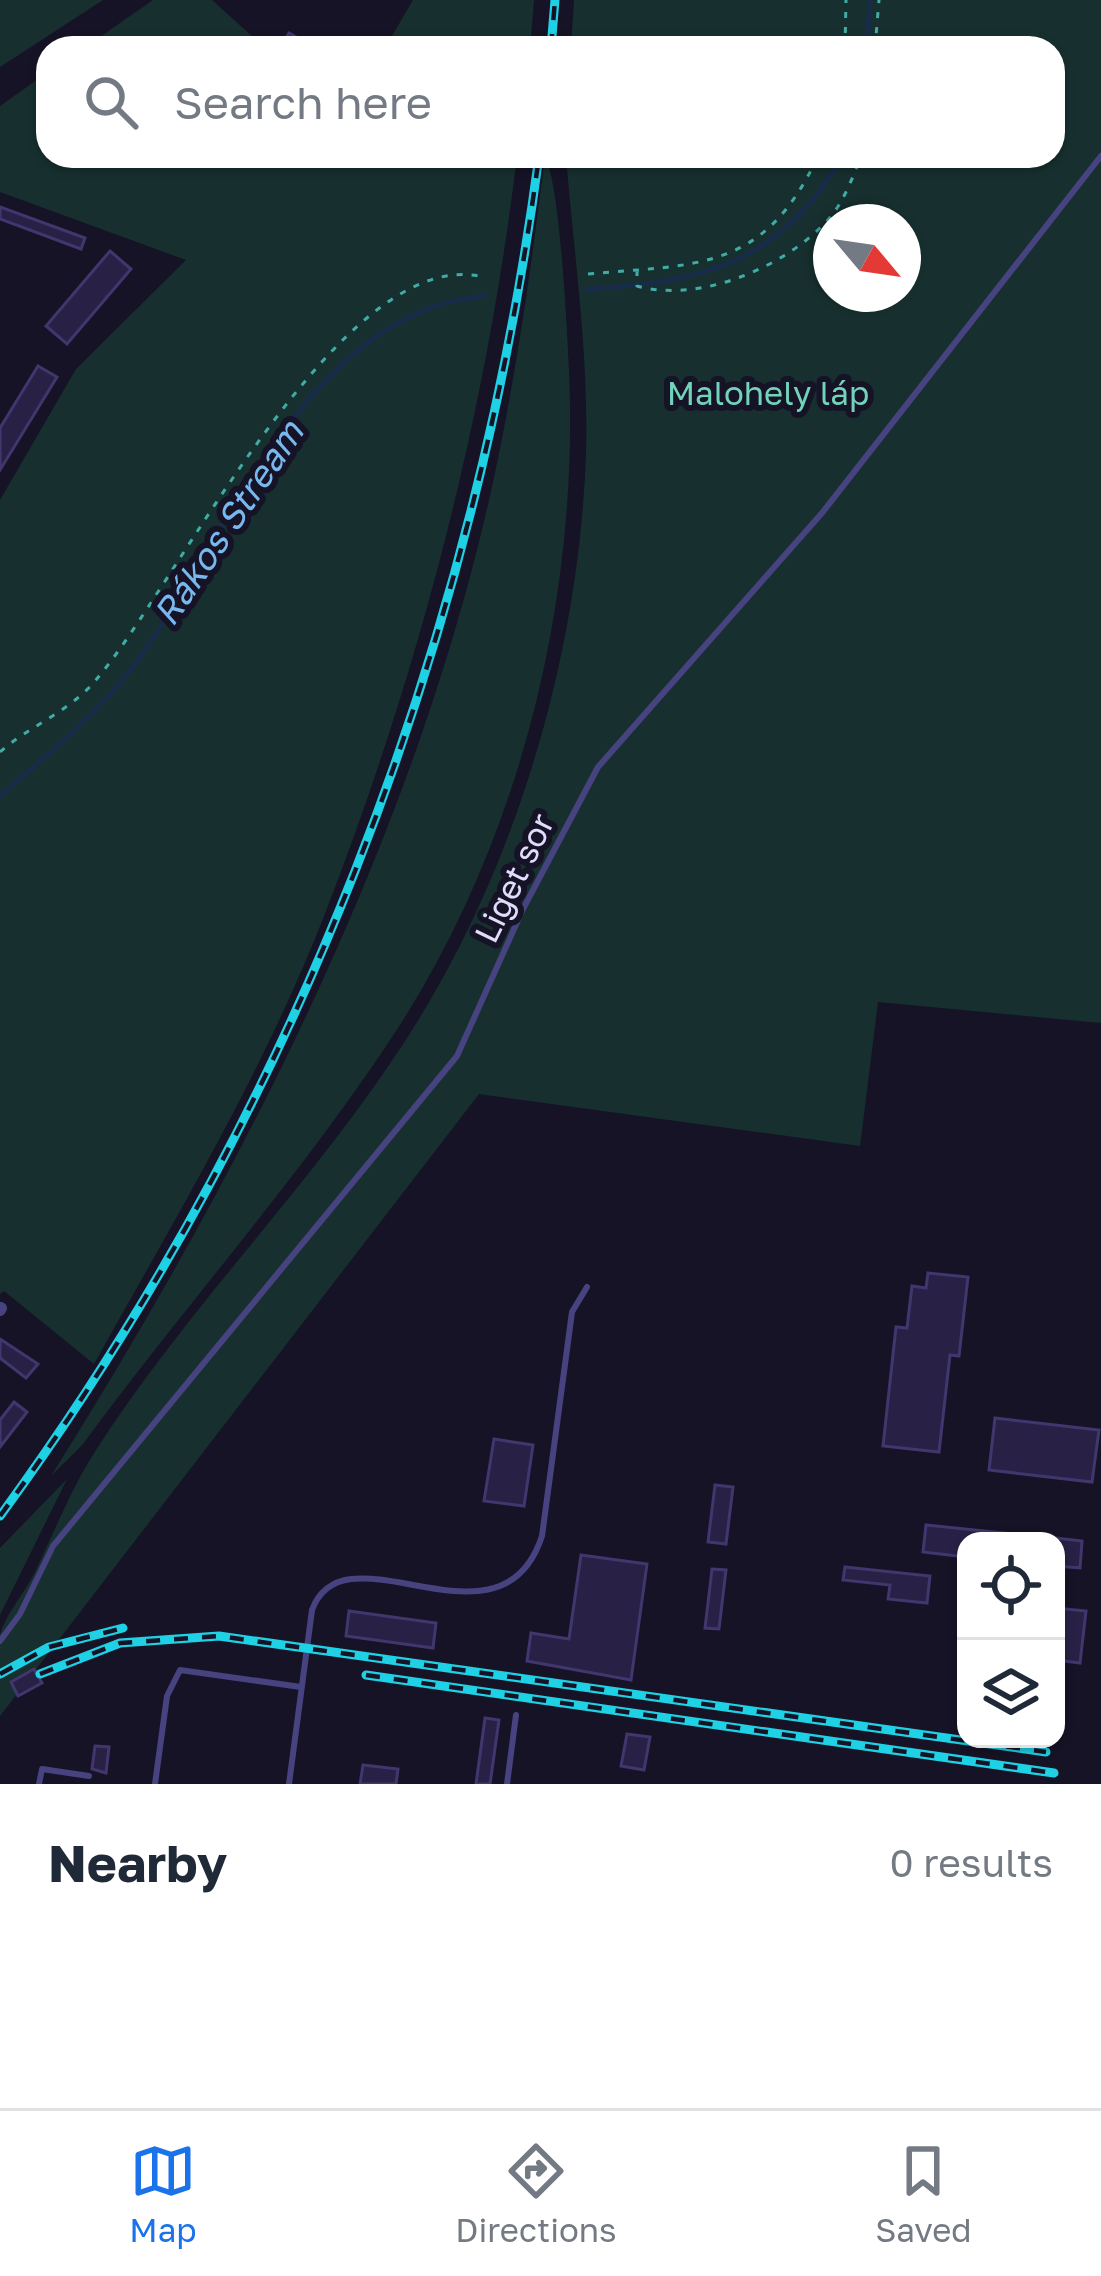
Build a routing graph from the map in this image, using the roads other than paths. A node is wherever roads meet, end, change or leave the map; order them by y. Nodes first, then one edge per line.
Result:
1 (1101, 156) edge
2 (586, 1287) dead end
3 (0, 1640) edge
4 (301, 1687) junction
5 (516, 1715) dead end
6 (88, 1776) dead end
7 (39, 1784) edge
8 (155, 1784) edge
9 (289, 1784) edge
10 (507, 1784) edge

1 - 3 lane, Liget sor
2 - 4 lane
4 - 8 lane
4 - 9 lane
5 - 10 lane
6 - 7 lane

